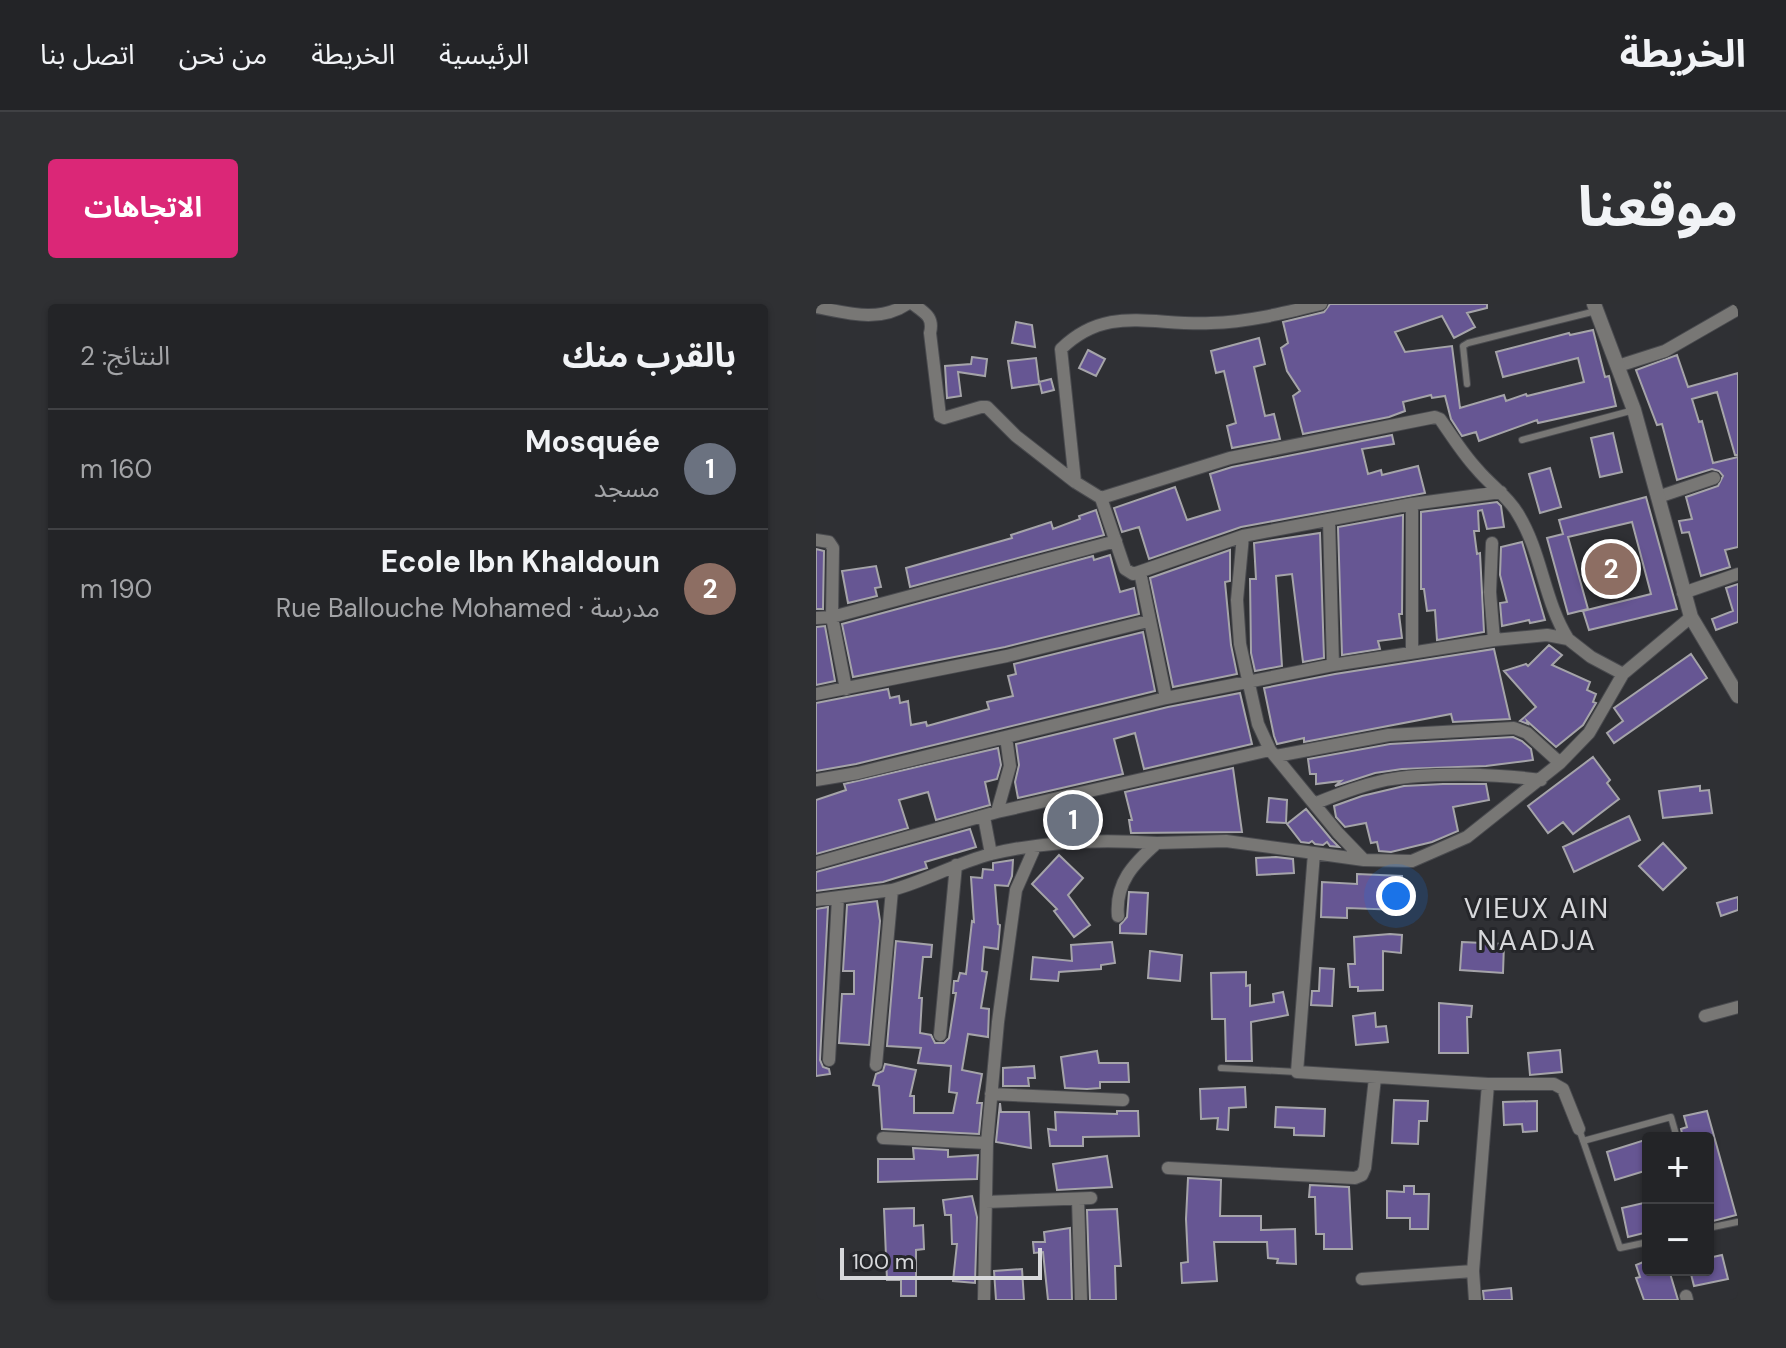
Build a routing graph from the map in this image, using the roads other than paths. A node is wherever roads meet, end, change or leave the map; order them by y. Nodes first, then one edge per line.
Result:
1 (910, 304) edge
2 (1321, 304) edge
3 (816, 307) edge
4 (1595, 308) edge
5 (1275, 309) edge
6 (1738, 309) edge
7 (1618, 366) junction
8 (1467, 384) dead end
9 (1634, 410) junction
10 (1522, 440) dead end
11 (1714, 478) dead end
12 (1075, 482) junction
13 (1501, 492) junction
14 (1658, 497) junction
15 (1101, 498) junction
16 (1412, 504) junction
17 (1329, 520) junction
18 (1243, 536) junction
19 (816, 540) edge
20 (1116, 541) junction
21 (1492, 543) dead end
22 (1140, 572) junction
23 (1738, 574) edge
24 (1683, 593) junction
25 (832, 617) junction
26 (1691, 617) junction
27 (816, 618) edge
28 (1148, 621) junction
29 (1568, 639) junction
30 (1494, 640) junction
31 (1412, 651) junction
32 (1333, 665) junction
33 (1623, 674) junction
34 (1248, 682) junction
35 (846, 689) junction
36 (816, 694) edge
37 (1737, 694) edge
38 (1166, 698) junction
39 (1006, 737) junction
40 (1273, 753) junction
41 (1560, 763) junction
42 (816, 780) edge
43 (1541, 780) junction
44 (1316, 803) junction
45 (991, 814) junction
46 (1157, 843) junction
47 (1035, 847) junction
48 (1314, 853) junction
49 (991, 854) junction
50 (1364, 860) junction
51 (816, 863) edge
52 (956, 865) junction
53 (892, 890) junction
54 (838, 898) junction
55 (816, 900) edge
56 (1118, 916) dead end
57 (1738, 1007) edge
58 (1705, 1016) dead end
59 (940, 1035) dead end
60 (829, 1060) dead end
61 (876, 1065) dead end
62 (1221, 1068) dead end
63 (1297, 1072) junction
64 (1375, 1078) junction
65 (1488, 1084) junction
66 (991, 1094) junction
67 (1123, 1100) dead end
68 (1675, 1132) edge
69 (1581, 1135) junction
70 (883, 1138) dead end
71 (987, 1143) junction
72 (1168, 1168) dead end
73 (986, 1202) junction
74 (1737, 1222) edge
75 (1714, 1227) edge
76 (1642, 1243) edge
77 (1473, 1271) junction
78 (1362, 1279) dead end
79 (984, 1300) edge
80 (1081, 1300) edge
81 (1475, 1300) edge

1 - 3 street
1 - 12 street
2 - 5 street
4 - 7 street
4 - 8 lane
5 - 12 street
6 - 7 street
7 - 9 street
9 - 10 lane
9 - 14 street
11 - 14 street
12 - 15 street
13 - 15 street
13 - 16 street
13 - 29 street
14 - 24 street
15 - 20 street
16 - 17 street
16 - 31 street
17 - 18 street
17 - 32 street
18 - 22 street
18 - 34 street
19 - 25 street
20 - 22 street
20 - 25 street
21 - 30 street
22 - 28 street
23 - 24 street
24 - 26 street
25 - 27 street
25 - 35 street
26 - 33 street
26 - 37 street
28 - 35 street
28 - 38 street
29 - 30 street
29 - 33 street
30 - 31 street
31 - 32 street
32 - 34 street
33 - 41 street
34 - 38 street
34 - 40 street
35 - 36 street
38 - 39 street
39 - 42 street
39 - 45 street
40 - 41 street
40 - 44 street
40 - 45 street
41 - 43 street
43 - 44 street
43 - 50 street
44 - 50 street
45 - 49 street
45 - 51 street
46 - 47 street
46 - 48 street
46 - 56 street
47 - 49 street
47 - 66 street
48 - 50 street
48 - 63 street
49 - 52 street
52 - 53 street
52 - 59 street
53 - 54 street
53 - 61 street
54 - 55 street
54 - 60 street
57 - 58 street
62 - 63 lane
63 - 64 street
64 - 65 street
64 - 72 street
65 - 69 street
65 - 77 street
66 - 67 street
66 - 71 street
68 - 69 lane
69 - 76 lane
70 - 71 street
71 - 73 street
73 - 79 street
73 - 80 street
74 - 75 lane
77 - 78 street
77 - 81 street

